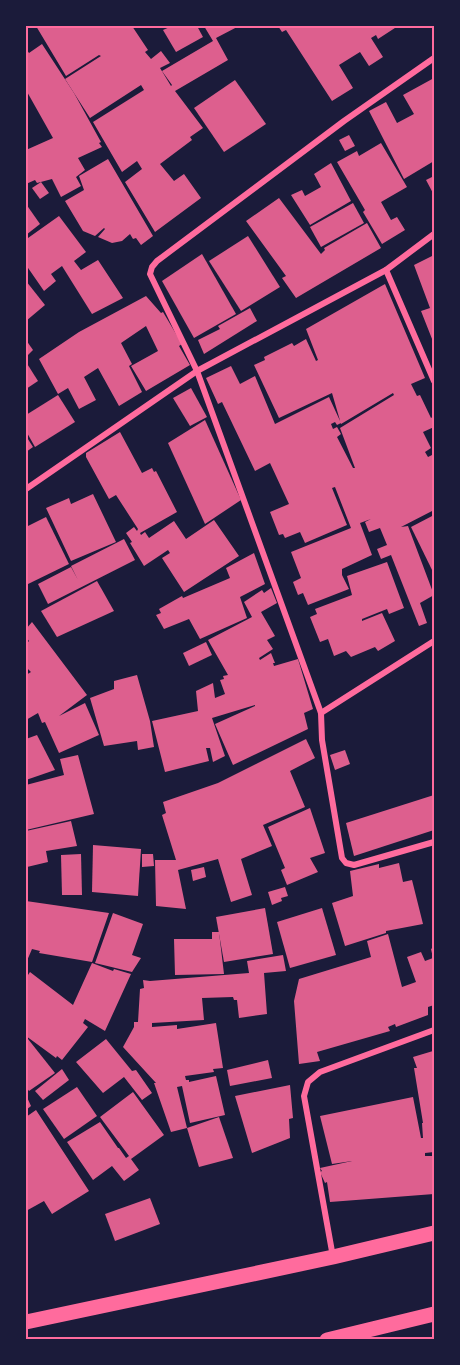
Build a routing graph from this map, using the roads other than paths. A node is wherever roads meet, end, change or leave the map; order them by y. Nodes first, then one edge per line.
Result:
1 (435, 58) edge
2 (435, 234) edge
3 (386, 270) junction
4 (197, 371) junction
5 (435, 381) edge
6 (26, 489) edge
7 (435, 641) edge
8 (321, 712) junction
9 (435, 842) edge
10 (435, 1030) edge
11 (435, 1233) edge
12 (333, 1257) junction
13 (435, 1314) edge
14 (26, 1322) edge
15 (327, 1340) edge

1 - 4 street
2 - 3 street
3 - 4 street
3 - 5 street
4 - 6 street
4 - 8 street
7 - 8 street
8 - 9 street
10 - 12 street
11 - 12 main road
12 - 14 main road
13 - 15 main road

